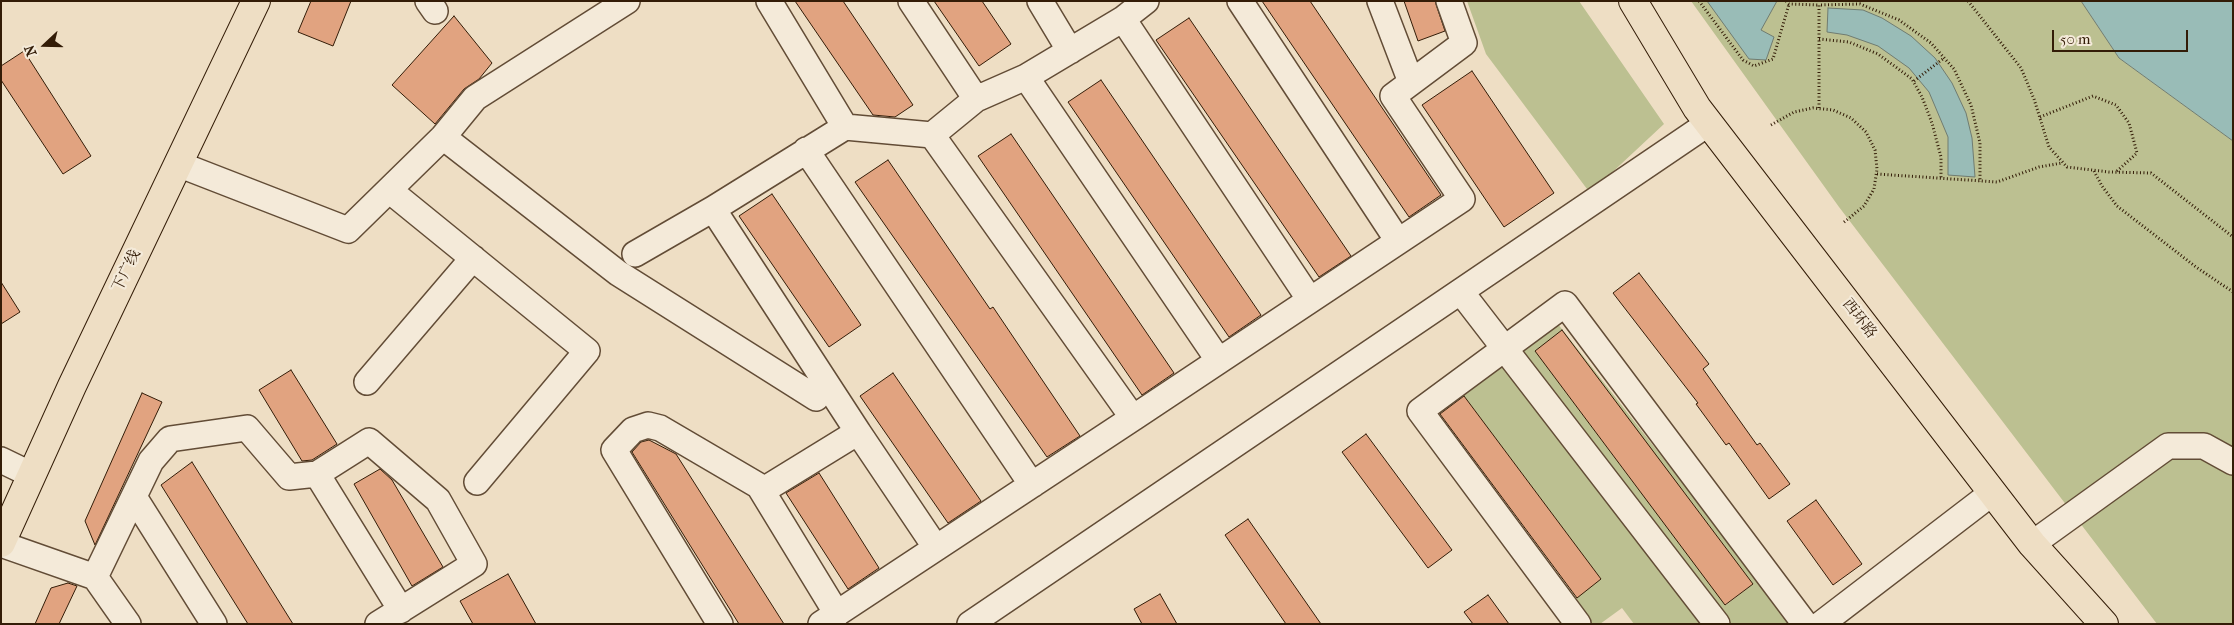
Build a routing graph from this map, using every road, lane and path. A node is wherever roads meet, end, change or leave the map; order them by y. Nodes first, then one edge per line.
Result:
1 (256, 1) edge
2 (627, 1) edge
3 (769, 1) edge
4 (911, 1) edge
5 (1040, 1) edge
6 (1146, 1) edge
7 (1240, 1) edge
8 (1380, 1) edge
9 (1449, 1) edge
10 (1633, 1) edge
11 (1699, 1) edge
12 (1968, 1) edge
13 (1788, 3) edge
14 (1819, 5) junction
15 (1123, 19) junction
16 (1819, 39) junction
17 (1070, 51) junction
18 (1944, 58) junction
19 (1026, 78) junction
20 (1914, 81) junction
21 (1411, 82) junction
22 (976, 99) junction
23 (1819, 108) junction
24 (2040, 117) junction
25 (1709, 123) junction
26 (1771, 125) dead end
27 (845, 126) junction
28 (932, 136) junction
29 (443, 137) junction
30 (806, 150) junction
31 (2063, 163) junction
32 (178, 164) junction
33 (2094, 170) junction
34 (2116, 172) junction
35 (1876, 174) junction
36 (1942, 179) junction
37 (1980, 182) junction
38 (390, 190) junction
39 (713, 209) junction
40 (1843, 223) dead end
41 (2233, 237) edge
42 (1398, 241) junction
43 (635, 254) dead end
44 (473, 258) junction
45 (1461, 292) junction
46 (2233, 292) edge
47 (1310, 300) junction
48 (1505, 349) junction
49 (1220, 361) junction
50 (367, 382) dead end
51 (816, 398) dead end
52 (1133, 418) junction
53 (858, 432) junction
54 (1, 460) edge
55 (2233, 462) edge
56 (317, 474) junction
57 (32, 475) junction
58 (477, 482) dead end
59 (1032, 485) junction
60 (762, 491) junction
61 (1992, 493) junction
62 (134, 497) junction
63 (1, 543) edge
64 (2032, 544) junction
65 (936, 548) junction
66 (96, 577) junction
67 (401, 610) junction
68 (829, 619) edge
69 (128, 624) edge
70 (214, 624) edge
71 (378, 624) edge
72 (720, 624) edge
73 (970, 624) edge
74 (1578, 624) edge
75 (1717, 624) edge
76 (1805, 624) edge
77 (1821, 624) edge
78 (2104, 624) edge

1 - 32 main road, 下广线
2 - 29 street
3 - 27 street
4 - 22 street
5 - 17 street
6 - 15 street
7 - 42 street
8 - 21 street
9 - 21 street
10 - 25 main road, 西环路
11 - 13 path
12 - 24 path
13 - 14 path
14 - 16 path
14 - 18 path
15 - 17 street
15 - 47 street
16 - 20 path
16 - 23 path
17 - 19 street
18 - 20 path
18 - 37 path
19 - 22 street
19 - 49 street
20 - 36 path
21 - 42 street
22 - 28 street
23 - 26 path
23 - 35 path
24 - 31 path
24 - 34 path
25 - 45 street
25 - 61 main road, 西环路
27 - 28 street
27 - 30 street
28 - 52 street
29 - 38 street
29 - 51 street
30 - 39 street
30 - 59 street
31 - 33 path
31 - 37 path
32 - 38 street
32 - 57 main road, 下广线
33 - 34 path
33 - 46 path
34 - 41 path
35 - 36 path
35 - 40 path
36 - 37 path
38 - 44 street
39 - 43 street
39 - 53 street
42 - 47 street
44 - 50 street
44 - 58 street
45 - 48 street
45 - 73 street
47 - 49 street
48 - 74 street
48 - 75 street
48 - 76 street
49 - 52 street
52 - 59 street
53 - 60 street
53 - 65 street
54 - 57 street
55 - 64 street
56 - 62 street
56 - 67 street
56 - 67 street
57 - 63 main road, 下广线
59 - 65 street
60 - 68 street
60 - 72 street
61 - 64 main road, 西环路
61 - 77 street
62 - 66 street
62 - 70 street
63 - 66 street
64 - 78 main road, 西环路
65 - 68 street
66 - 69 street
67 - 71 street

